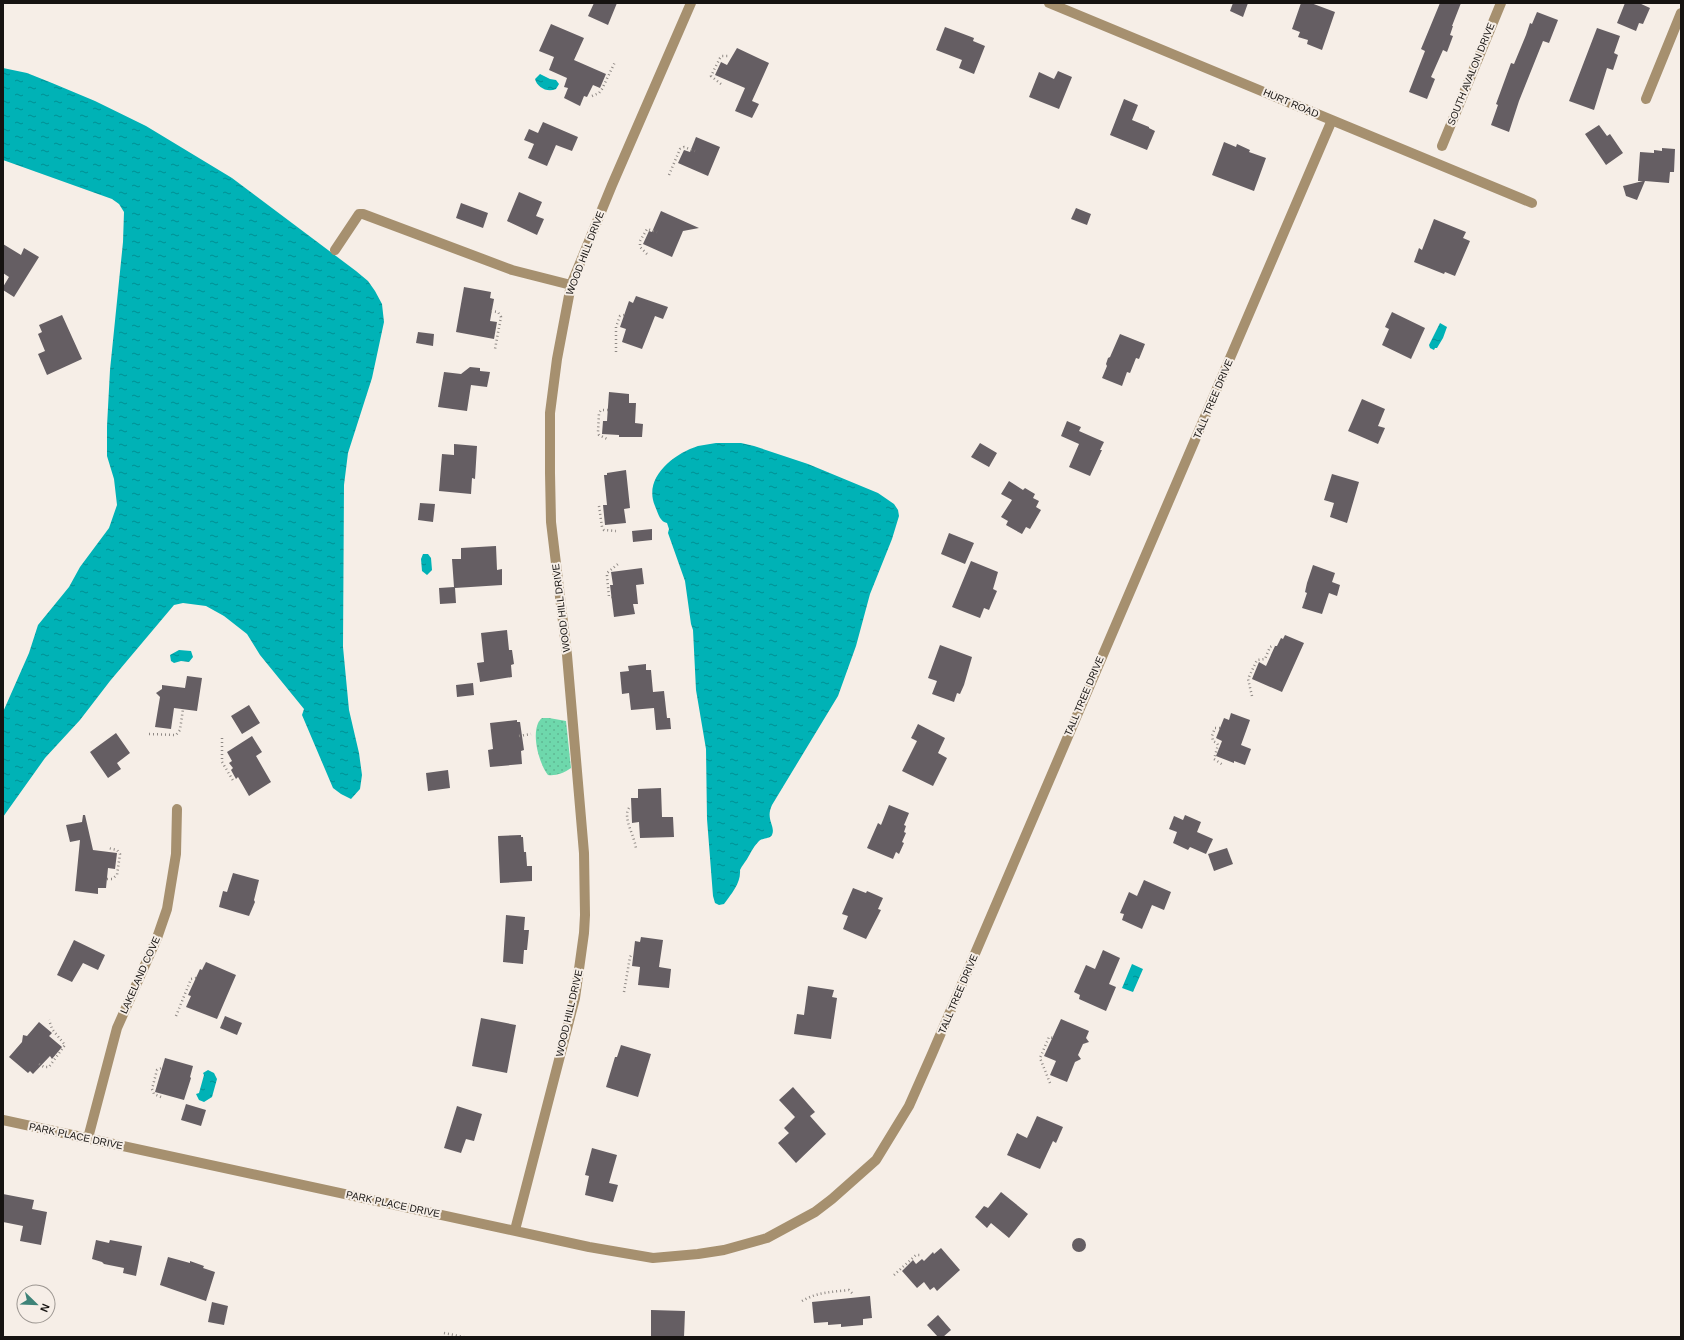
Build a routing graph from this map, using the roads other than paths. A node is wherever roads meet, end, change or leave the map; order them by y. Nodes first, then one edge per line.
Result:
1 (691, 3) edge
2 (1049, 3) edge
3 (1501, 3) edge
4 (1681, 13) edge
5 (1646, 99) dead end
6 (1332, 120) junction
7 (1442, 146) dead end
8 (1532, 203) dead end
9 (335, 250) dead end
10 (571, 285) junction
11 (177, 809) dead end
12 (3, 1120) edge
13 (88, 1138) junction
14 (515, 1230) junction
15 (782, 1230) joint

1 - 10 street, WOOD HILL DRIVE
2 - 6 street, HURT ROAD
3 - 7 street, SOUTH AVALON DRIVE
4 - 5 street
6 - 8 street, HURT ROAD
6 - 15 street, TALL TREE DRIVE
9 - 10 street
10 - 14 street, WOOD HILL DRIVE
11 - 13 street, LAKELAND COVE
12 - 13 street, PARK PLACE DRIVE
13 - 14 street, PARK PLACE DRIVE
14 - 15 street, PARK PLACE DRIVE

